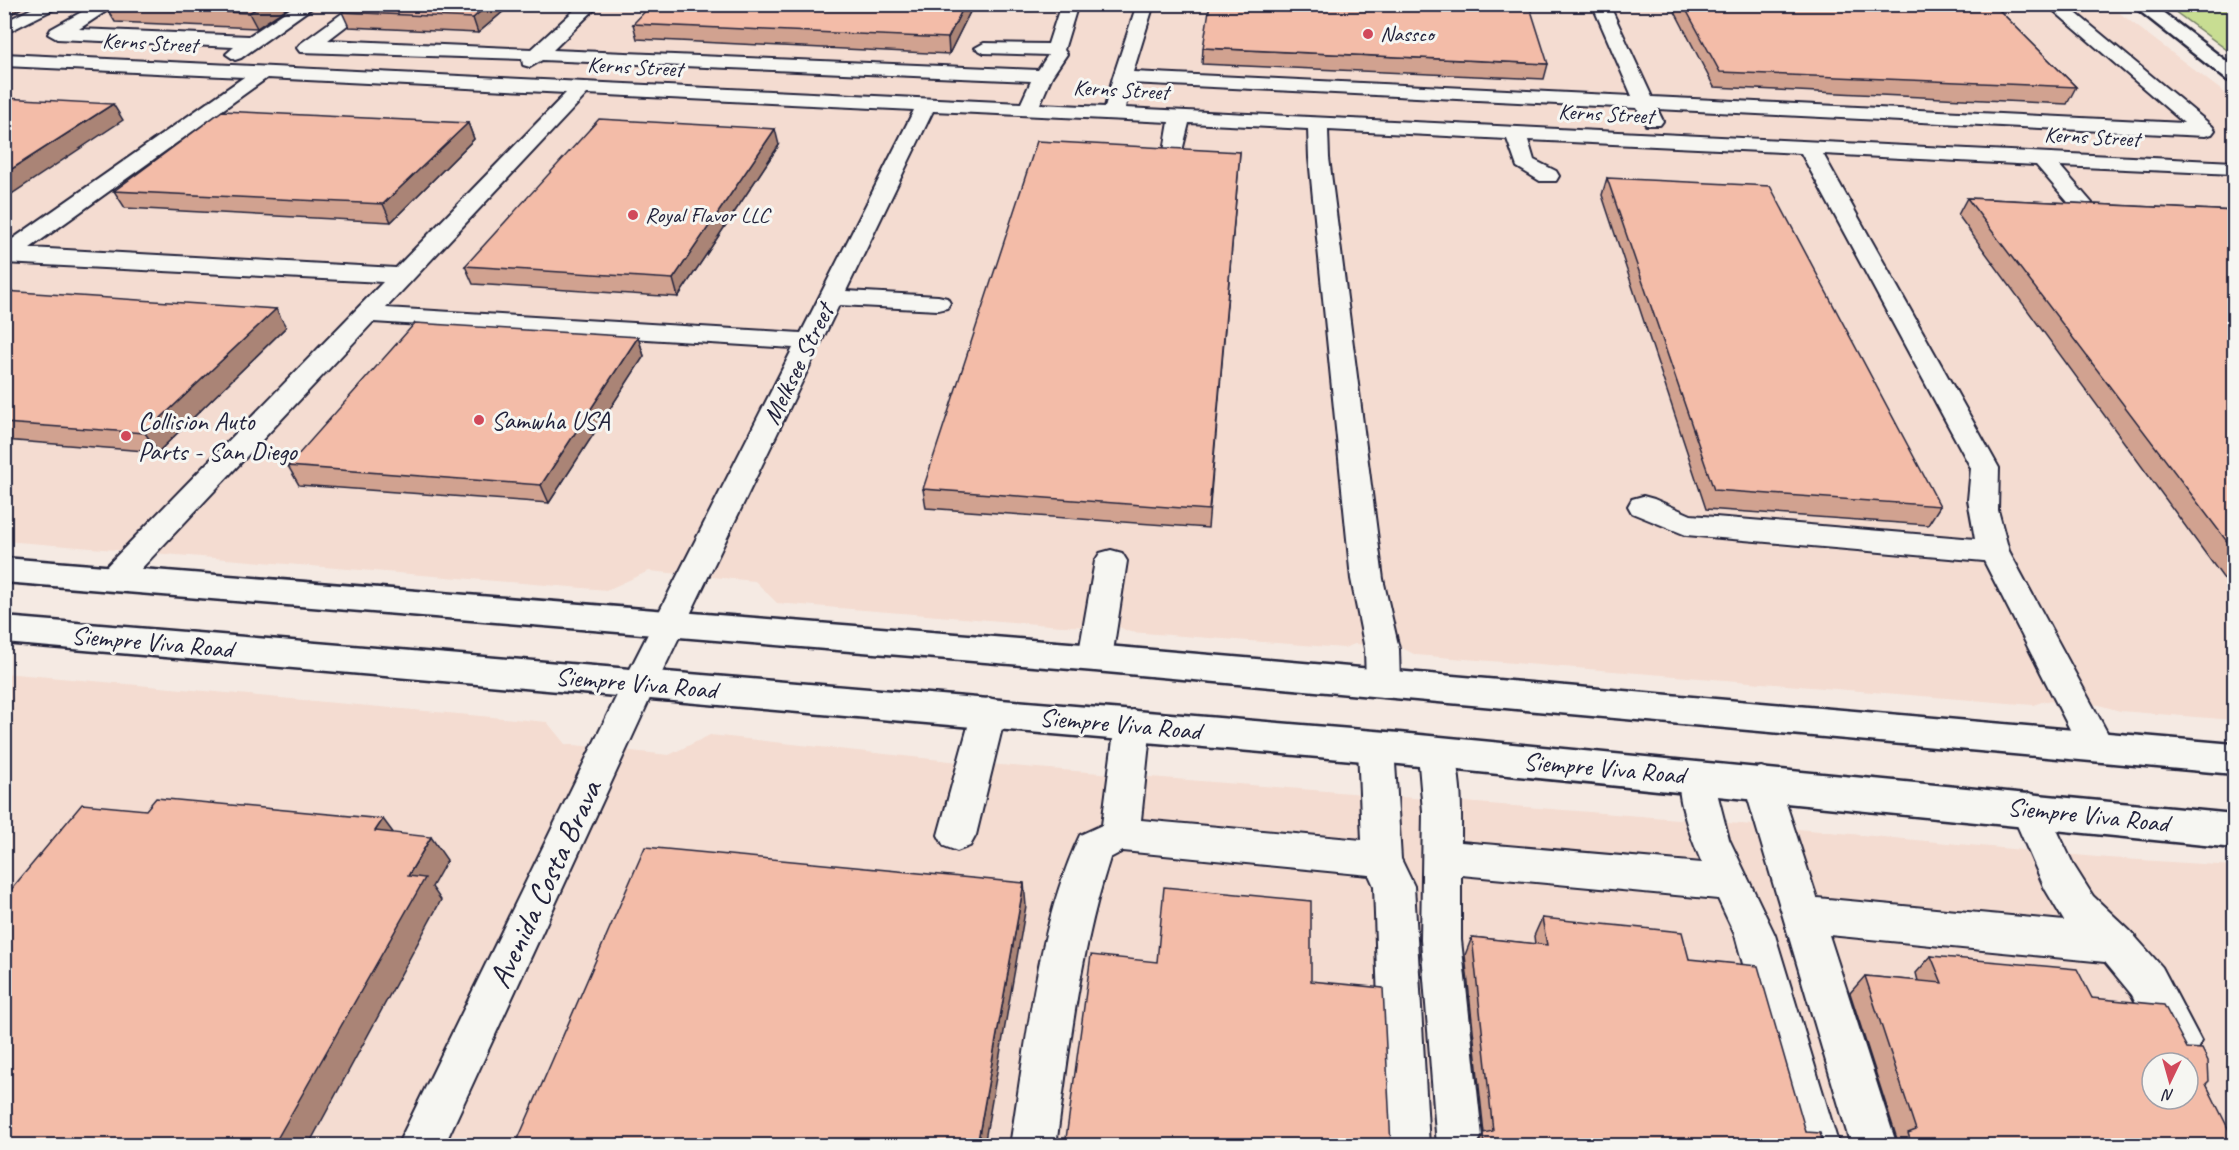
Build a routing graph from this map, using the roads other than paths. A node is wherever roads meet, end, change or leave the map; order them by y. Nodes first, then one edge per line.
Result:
1 (56, 4) edge
2 (109, 4) edge
3 (309, 4) edge
4 (367, 4) edge
5 (592, 4) edge
6 (1070, 4) edge
7 (1146, 4) edge
8 (1600, 4) edge
9 (2054, 4) edge
10 (2140, 4) edge
11 (4, 28) edge
12 (57, 33) junction
13 (253, 42) junction
14 (311, 45) junction
15 (984, 48) dead end
16 (1055, 50) junction
17 (538, 54) junction
18 (7, 60) edge
19 (212, 70) junction
20 (267, 73) junction
21 (1043, 76) junction
22 (2235, 76) edge
23 (1122, 77) junction
24 (505, 84) junction
25 (582, 88) junction
26 (1362, 90) junction
27 (1646, 104) junction
28 (926, 105) junction
29 (1028, 110) junction
30 (1114, 113) junction
31 (1913, 116) junction
32 (1180, 117) junction
33 (1318, 124) junction
34 (1364, 126) junction
35 (1516, 133) junction
36 (1662, 140) junction
37 (1809, 148) junction
38 (2224, 149) edge
39 (1174, 151) edge
40 (1941, 154) junction
41 (2042, 159) junction
42 (1548, 176) dead end
43 (2081, 203) edge
44 (6, 255) edge
45 (403, 276) junction
46 (831, 297) junction
47 (938, 303) dead end
48 (366, 314) junction
49 (809, 341) junction
50 (1643, 506) dead end
51 (1994, 551) junction
52 (1111, 561) dead end
53 (4, 570) edge
54 (113, 579) junction
55 (670, 623) junction
56 (4, 630) edge
57 (1095, 658) junction
58 (640, 683) junction
59 (1383, 684) junction
60 (989, 712) junction
61 (1133, 724) junction
62 (1376, 747) junction
63 (2097, 747) junction
64 (1436, 753) junction
65 (2235, 759) edge
66 (1695, 777) junction
67 (1761, 782) junction
68 (2029, 808) junction
69 (2235, 831) edge
70 (1120, 834) junction
71 (957, 835) dead end
72 (1442, 857) junction
73 (1382, 859) junction
74 (1732, 883) junction
75 (1804, 915) junction
76 (2116, 944) junction
77 (2184, 1051) edge
78 (420, 1146) edge
79 (1033, 1146) edge
80 (1406, 1146) edge
81 (1460, 1146) edge
82 (1816, 1146) edge
83 (1874, 1146) edge

1 - 11 street
2 - 12 street
3 - 13 street
4 - 14 street
5 - 17 street
6 - 16 street
7 - 23 street
8 - 27 street
9 - 38 street
10 - 22 main road
12 - 13 street
12 - 18 street
13 - 19 street
14 - 17 street
14 - 20 street
15 - 16 street
16 - 21 street
17 - 21 street
17 - 24 street
18 - 19 street, Kerns Street
19 - 20 street, Kerns Street
20 - 24 street, Kerns Street
20 - 44 street
21 - 29 street
23 - 26 street
23 - 30 street
24 - 25 street, Kerns Street
25 - 28 street, Kerns Street
25 - 45 street
26 - 27 street
26 - 34 street
27 - 31 street
27 - 36 street
28 - 29 street, Kerns Street
28 - 46 street, Melksee Street
29 - 30 street, Kerns Street
30 - 32 street, Kerns Street
31 - 38 street
31 - 40 street
32 - 33 street, Kerns Street
32 - 39 street
33 - 34 street, Kerns Street
33 - 59 street
34 - 35 street, Kerns Street
35 - 36 street, Kerns Street
35 - 42 street
36 - 37 street, Kerns Street
37 - 40 street, Kerns Street
37 - 51 street
38 - 41 street, Kerns Street
40 - 41 street, Kerns Street
41 - 43 street
44 - 45 street
45 - 48 street
46 - 47 street
46 - 49 street, Melksee Street
48 - 49 street
48 - 54 street
49 - 55 street, Melksee Street
50 - 51 street
51 - 63 street
52 - 57 street
53 - 54 main road
54 - 55 main road
55 - 57 main road
55 - 58 street, Avenida Costa Brava
56 - 58 main road, Siempre Viva Road
57 - 59 main road
58 - 60 main road, Siempre Viva Road
58 - 78 street, Avenida Costa Brava
59 - 63 main road
60 - 61 main road, Siempre Viva Road
60 - 71 street
61 - 62 main road, Siempre Viva Road
61 - 70 street
62 - 64 main road, Siempre Viva Road
62 - 73 street
63 - 65 main road
64 - 66 main road, Siempre Viva Road
64 - 72 street
66 - 67 main road, Siempre Viva Road
66 - 74 street
67 - 68 main road, Siempre Viva Road
67 - 75 street
68 - 69 main road, Siempre Viva Road
68 - 76 street
70 - 73 street
70 - 79 street
72 - 74 street
72 - 81 street
73 - 80 street
74 - 82 street
75 - 76 street
75 - 83 street
76 - 77 street

